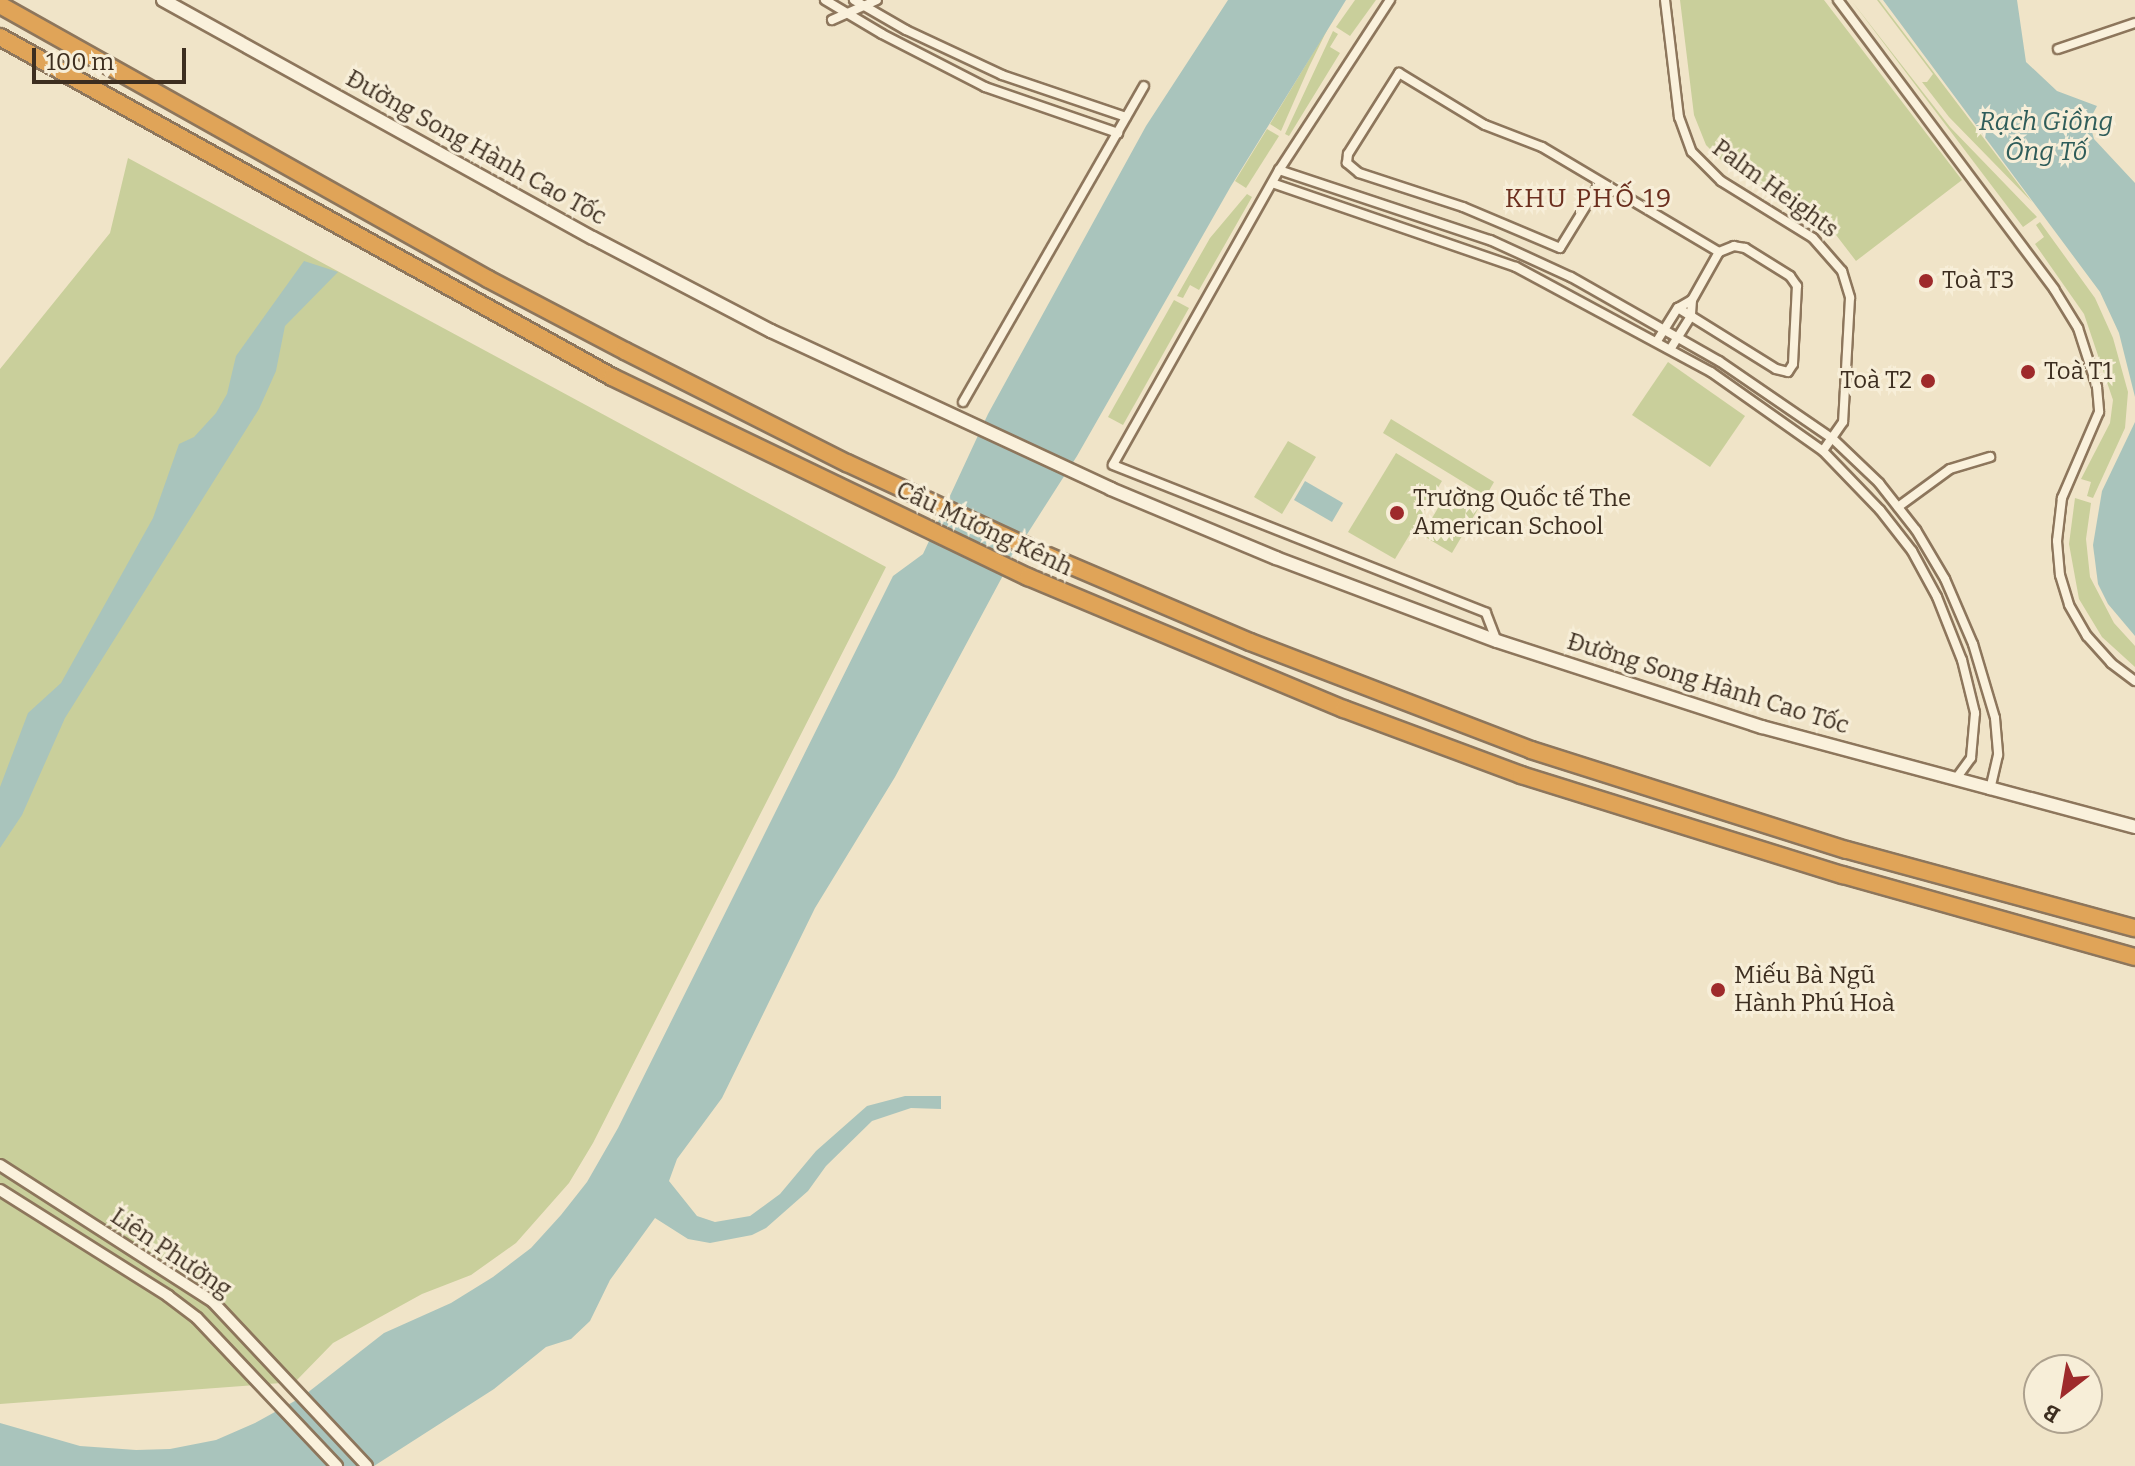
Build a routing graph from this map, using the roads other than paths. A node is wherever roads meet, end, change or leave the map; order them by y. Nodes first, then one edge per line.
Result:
1 (825, 0) edge
2 (854, 0) edge
3 (877, 0) edge
4 (1390, 0) edge
5 (1665, 0) edge
6 (1838, 0) edge
7 (172, 2) edge
8 (0, 5) edge
9 (863, 6) junction
10 (846, 13) junction
11 (832, 20) dead end
12 (2135, 23) edge
13 (0, 37) edge
14 (2058, 49) dead end
15 (1144, 86) dead end
16 (1126, 117) junction
17 (1118, 133) junction
18 (1279, 170) junction
19 (1272, 183) junction
20 (1600, 183) junction
21 (1719, 252) junction
22 (1692, 300) junction
23 (1678, 308) junction
24 (1691, 316) junction
25 (1665, 329) junction
26 (1678, 336) junction
27 (1657, 341) junction
28 (1670, 349) junction
29 (963, 402) dead end
30 (1833, 439) junction
31 (1823, 451) junction
32 (1990, 457) dead end
33 (1898, 507) junction
34 (1497, 641) junction
35 (2135, 681) edge
36 (1955, 780) junction
37 (1990, 790) junction
38 (2135, 827) edge
39 (2135, 928) edge
40 (2135, 957) edge
41 (0, 1165) edge
42 (0, 1190) edge
43 (337, 1466) edge
44 (367, 1466) edge

1 - 10 street
2 - 9 street
3 - 9 street
4 - 18 street
5 - 30 street, Palm Heights
6 - 35 street
7 - 34 main road, Đường Song Hành Cao Tốc
8 - 39 highway, Cầu Mương Kênh
9 - 10 street
9 - 16 street
10 - 11 street
10 - 17 street
12 - 14 street
13 - 40 highway, Cầu Mương Kênh
15 - 16 street
16 - 17 street
17 - 29 street
18 - 19 street
18 - 25 street
19 - 27 street
19 - 34 street
20 - 20 street
20 - 21 street
21 - 22 street
21 - 24 street
22 - 23 street
22 - 24 street
23 - 24 street
23 - 25 street
24 - 26 street
25 - 26 street
25 - 27 street
26 - 28 street
26 - 30 street
27 - 28 street
28 - 31 street
30 - 31 street
30 - 33 street
31 - 36 street
32 - 33 street
33 - 37 street
34 - 36 main road, Đường Song Hành Cao Tốc
36 - 37 main road, Đường Song Hành Cao Tốc
37 - 38 main road, Đường Song Hành Cao Tốc
41 - 44 street, Liên Phường
42 - 43 street, Liên Phường

